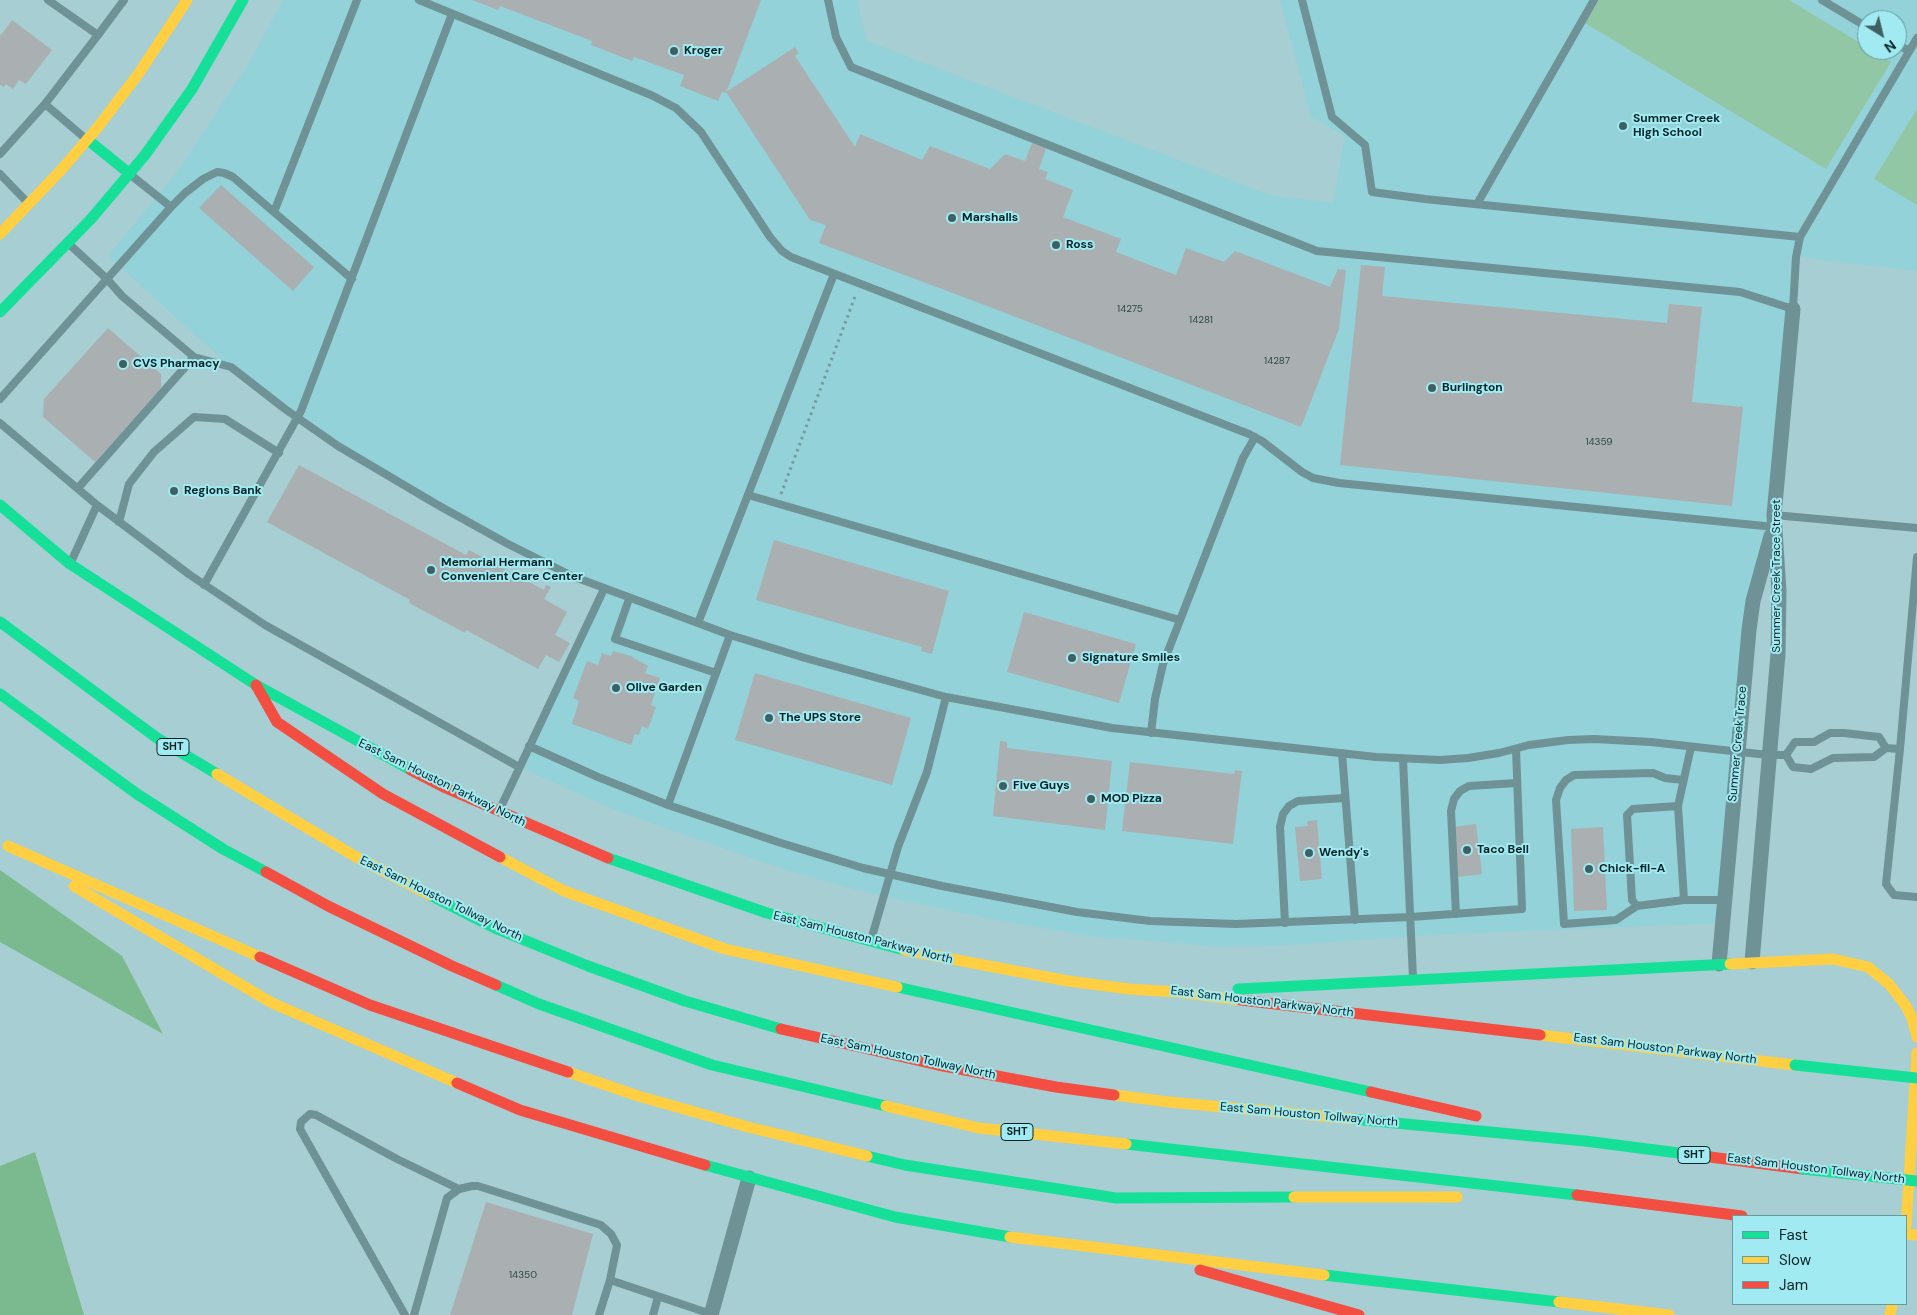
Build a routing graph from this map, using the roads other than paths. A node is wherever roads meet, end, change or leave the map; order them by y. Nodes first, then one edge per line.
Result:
1 (48, 0) edge
2 (124, 0) edge
3 (187, 0) edge
4 (243, 0) edge
5 (357, 0) edge
6 (419, 0) edge
7 (828, 0) edge
8 (1302, 0) edge
9 (1594, 0) edge
10 (1822, 0) edge
11 (452, 14) junction
12 (1857, 20) edge
13 (98, 35) junction
14 (1917, 38) edge
15 (1909, 51) joint
16 (45, 104) junction
17 (88, 140) junction
18 (0, 154) edge
19 (0, 174) edge
20 (130, 174) junction
21 (1477, 204) junction
22 (29, 205) junction
23 (171, 207) junction
24 (274, 212) junction
25 (0, 234) edge
26 (1800, 236) junction
27 (68, 243) junction
28 (834, 274) junction
29 (107, 279) junction
30 (352, 279) junction
31 (1793, 309) junction
32 (0, 312) edge
33 (194, 357) junction
34 (0, 399) edge
35 (298, 418) junction
36 (0, 422) edge
37 (1255, 437) junction
38 (278, 453) junction
39 (78, 488) junction
40 (748, 495) junction
41 (0, 505) edge
42 (97, 505) junction
43 (0, 517) edge
44 (16, 519) junction
45 (1774, 521) junction
46 (119, 522) junction
47 (1917, 528) edge
48 (1917, 557) edge
49 (70, 564) junction
50 (204, 585) junction
51 (604, 589) junction
52 (629, 598) junction
53 (1180, 620) junction
54 (0, 622) edge
55 (698, 623) junction
56 (730, 635) junction
57 (716, 673) junction
58 (256, 685) junction
59 (0, 694) edge
60 (946, 697) junction
61 (1151, 733) junction
62 (529, 746) junction
63 (1690, 747) junction
64 (1886, 748) junction
65 (1516, 749) junction
66 (1900, 750) junction
67 (1737, 751) junction
68 (1342, 753) junction
69 (1768, 755) junction
70 (1786, 755) junction
71 (1403, 759) junction
72 (520, 767) junction
73 (1683, 780) junction
74 (1517, 783) junction
75 (1345, 798) junction
76 (668, 805) junction
77 (1678, 806) junction
78 (498, 813) junction
79 (4, 843) edge
80 (890, 874) junction
81 (1917, 897) edge
82 (1684, 900) junction
83 (1725, 900) junction
84 (1637, 906) junction
85 (1456, 914) junction
86 (1410, 917) junction
87 (1355, 920) junction
88 (1285, 923) junction
89 (871, 942) junction
90 (1752, 962) junction
91 (1719, 964) junction
92 (1413, 980) junction
93 (1177, 992) junction
94 (1917, 1037) edge
95 (1917, 1053) edge
96 (1917, 1078) edge
97 (1585, 1141) junction
98 (749, 1178) junction
99 (1917, 1181) edge
100 (459, 1189) junction
101 (1588, 1196) junction
102 (1470, 1197) dead end
103 (1489, 1197) dead end
104 (1734, 1215) edge
105 (1907, 1215) edge
106 (1135, 1252) junction
107 (610, 1280) junction
108 (658, 1297) junction
109 (405, 1315) edge
110 (414, 1315) edge
111 (599, 1315) edge
112 (653, 1315) edge
113 (711, 1315) edge
114 (1359, 1315) edge
115 (1669, 1315) edge

1 - 13 lane
2 - 13 lane
3 - 17 main road
4 - 20 main road
5 - 24 lane
6 - 11 lane
7 - 31 lane
8 - 21 lane
9 - 21 lane
10 - 12 lane
11 - 28 lane
11 - 30 lane
13 - 16 lane
14 - 15 lane
15 - 26 lane
16 - 17 lane
16 - 18 lane
17 - 20 main road
17 - 22 main road
19 - 22 lane
20 - 23 lane
20 - 27 main road
21 - 26 lane
22 - 25 main road
23 - 24 lane
23 - 29 lane
24 - 30 lane
26 - 31 lane
27 - 29 lane
27 - 32 main road
28 - 37 lane
28 - 40 lane
29 - 33 lane
29 - 34 lane
30 - 35 lane
31 - 45 street, Summer Creek Trace Street
33 - 35 lane
33 - 39 lane
35 - 38 lane
35 - 51 lane
36 - 39 lane
37 - 45 lane
37 - 53 lane
38 - 46 lane
38 - 50 lane
39 - 42 lane
40 - 53 lane
40 - 55 lane
41 - 44 main road, East Sam Houston Parkway North
42 - 46 lane
42 - 49 lane
43 - 44 main road
44 - 49 main road, East Sam Houston Parkway North
45 - 47 lane
45 - 67 street, Summer Creek Trace
45 - 69 street, Summer Creek Trace Street
46 - 50 lane
48 - 66 lane
49 - 58 main road, East Sam Houston Parkway North
50 - 72 lane
51 - 52 lane
51 - 62 lane
52 - 55 lane
52 - 57 lane
53 - 61 lane
54 - 97 main road, East Sam Houston Tollway North / SHT
55 - 56 lane
56 - 57 lane
56 - 60 lane
57 - 76 lane
58 - 78 main road, East Sam Houston Parkway North
58 - 97 main road
59 - 101 main road, SHT
60 - 61 lane
60 - 80 lane
61 - 68 lane
62 - 72 lane
62 - 76 lane
63 - 65 lane
63 - 67 lane
63 - 73 lane
64 - 66 lane
64 - 70 lane
64 - 70 lane
65 - 71 lane
65 - 74 lane
66 - 81 lane
67 - 69 lane
67 - 83 street, Summer Creek Trace
68 - 71 lane
68 - 75 lane
69 - 70 lane
69 - 90 street, Summer Creek Trace Street
71 - 86 lane
72 - 78 lane
73 - 77 lane
73 - 84 lane
74 - 85 lane
74 - 85 lane
75 - 87 lane
75 - 88 lane
76 - 80 lane
77 - 82 lane
77 - 84 lane
78 - 89 main road, East Sam Houston Parkway North
79 - 98 main road
79 - 102 main road
80 - 88 lane
80 - 89 lane
82 - 83 lane
82 - 84 lane
83 - 91 street, Summer Creek Trace
85 - 86 lane
86 - 87 lane
86 - 92 lane
87 - 88 lane
89 - 93 main road, East Sam Houston Parkway North
90 - 91 main road
90 - 94 main road
91 - 92 main road
92 - 93 main road
93 - 96 main road, East Sam Houston Parkway North, bridge
95 - 105 main road
97 - 99 main road, East Sam Houston Tollway North / SHT, bridge
98 - 106 main road
98 - 113 street
100 - 107 lane
100 - 109 lane
100 - 110 lane
101 - 103 main road
101 - 104 main road, SHT
106 - 114 main road
106 - 115 main road
107 - 108 lane
107 - 111 lane
108 - 112 lane
108 - 113 lane

